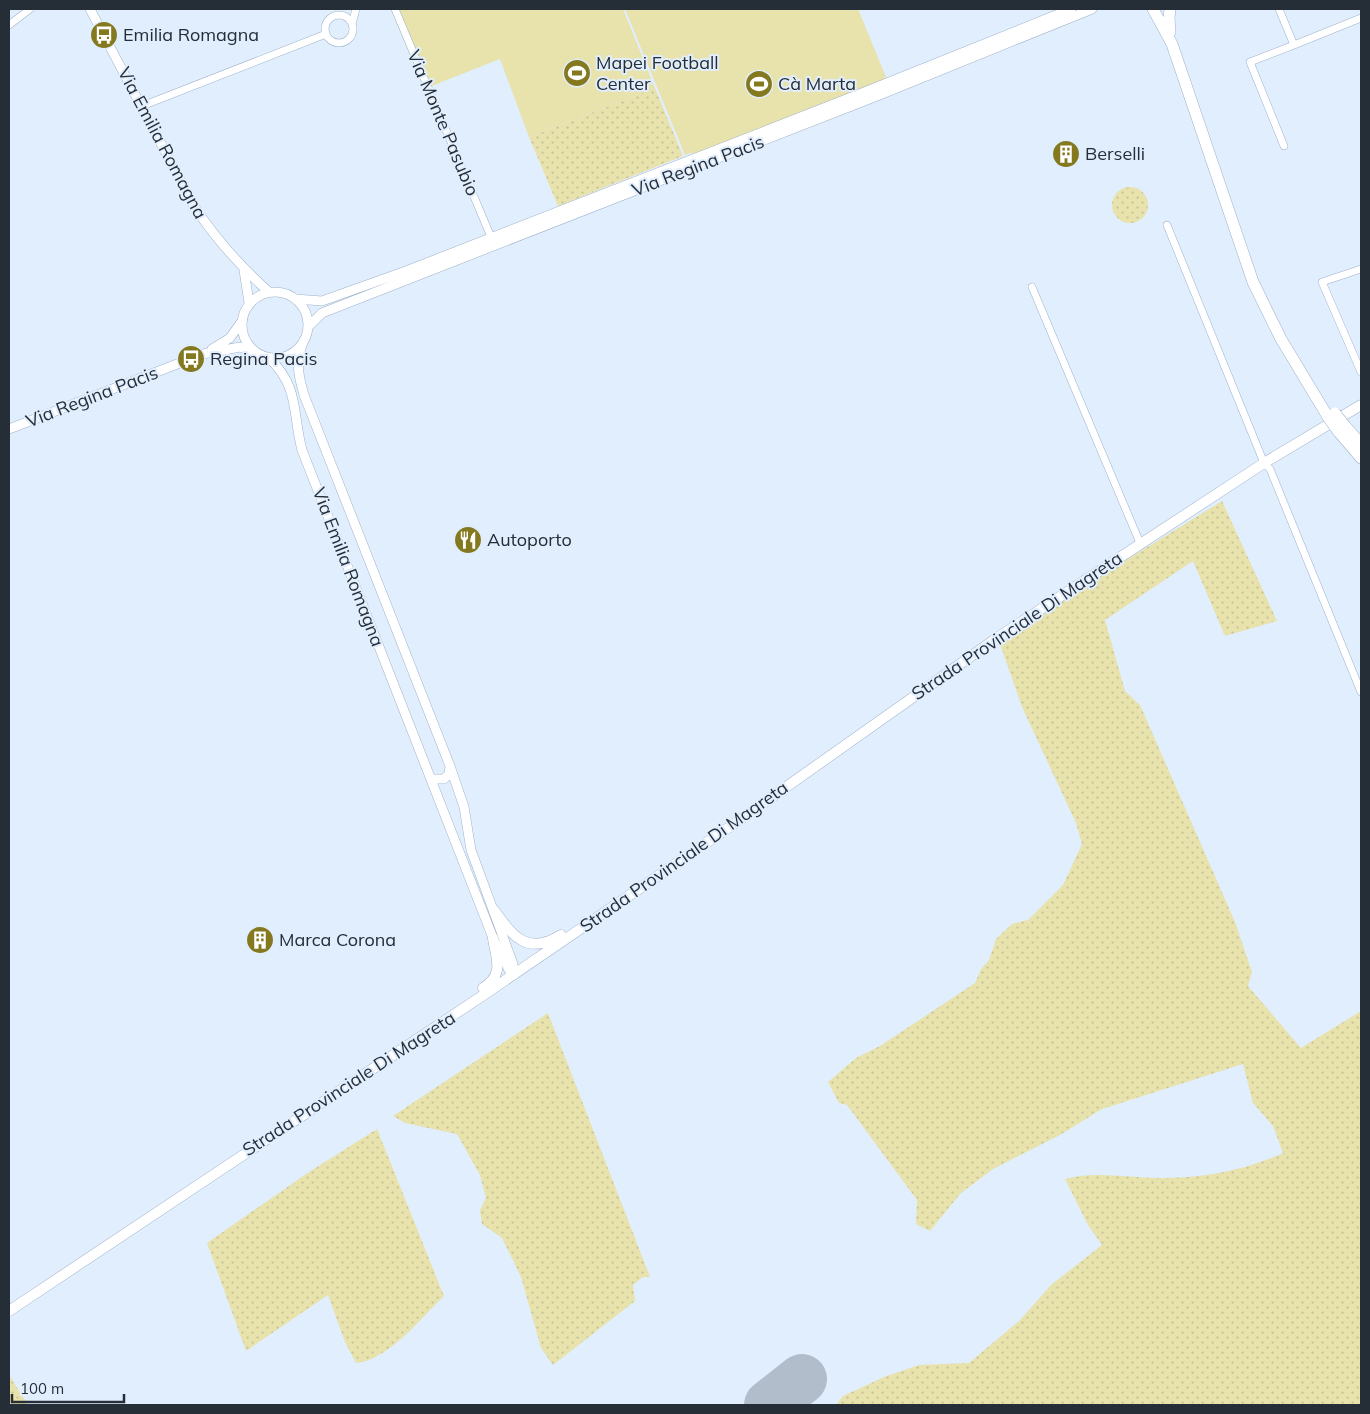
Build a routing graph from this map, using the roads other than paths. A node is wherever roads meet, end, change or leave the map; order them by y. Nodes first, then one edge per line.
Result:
1 (30, 9) edge
2 (90, 9) edge
3 (356, 9) edge
4 (395, 9) edge
5 (1071, 9) edge
6 (1092, 9) edge
7 (1153, 9) edge
8 (1170, 9) edge
9 (1279, 9) edge
10 (1361, 18) edge
11 (352, 24) junction
12 (9, 25) edge
13 (326, 34) junction
14 (1172, 44) junction
15 (1294, 45) junction
16 (142, 106) junction
17 (1284, 146) dead end
18 (1167, 225) dead end
19 (491, 237) junction
20 (244, 270) junction
21 (1361, 270) edge
22 (1032, 287) dead end
23 (269, 292) junction
24 (295, 299) junction
25 (249, 303) junction
26 (242, 321) junction
27 (308, 326) junction
28 (304, 340) junction
29 (203, 354) junction
30 (263, 355) junction
31 (1361, 372) edge
32 (1361, 405) edge
33 (1341, 428) junction
34 (9, 429) edge
35 (1361, 444) edge
36 (1361, 458) edge
37 (1264, 463) junction
38 (1140, 543) junction
39 (1361, 692) edge
40 (450, 766) junction
41 (431, 779) junction
42 (494, 910) junction
43 (604, 913) junction
44 (493, 938) junction
45 (514, 974) junction
46 (441, 1023) junction
47 (9, 1311) edge

1 - 12 street
2 - 16 street, Via Emilia Romagna
3 - 11 street
4 - 19 street, Via Monte Pasubio
5 - 19 street, Via Regina Pacis
6 - 27 street, Via Regina Pacis
7 - 14 main road
8 - 14 main road
9 - 15 street
10 - 15 street
11 - 13 street
11 - 13 street
13 - 16 street
14 - 33 main road, bridge
15 - 17 street
16 - 20 street, Via Emilia Romagna
18 - 37 street
19 - 24 street, Via Regina Pacis
20 - 23 street, Via Emilia Romagna
20 - 25 street
21 - 31 street
22 - 38 street
23 - 24 street, Via Emilia Romagna
23 - 25 street
24 - 27 street
25 - 26 street
26 - 29 street, Via Regina Pacis
26 - 30 street, Via Emilia Romagna
27 - 28 street, Via Emilia Romagna
28 - 30 street
28 - 40 street, Via Emilia Romagna
29 - 30 street, Via Regina Pacis
29 - 34 street, Via Regina Pacis
30 - 41 street, Via Emilia Romagna
32 - 37 main road, Strada Provinciale Di Magreta
33 - 35 main road
33 - 36 main road
37 - 38 main road, Strada Provinciale Di Magreta
37 - 39 street
38 - 43 main road, Strada Provinciale Di Magreta
40 - 41 street
40 - 42 street, Via Emilia Romagna
41 - 44 street, Via Emilia Romagna
42 - 43 main road
42 - 45 street, Via Emilia Romagna
43 - 45 main road, Strada Provinciale Di Magreta
44 - 45 street, Via Emilia Romagna
44 - 46 main road
45 - 46 main road, Strada Provinciale Di Magreta
46 - 47 main road, Strada Provinciale Di Magreta

